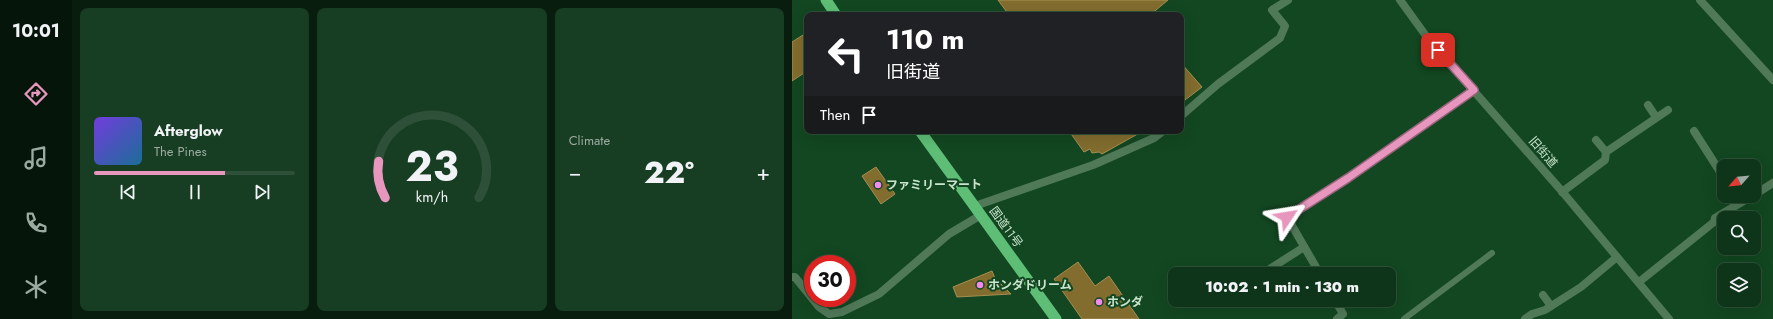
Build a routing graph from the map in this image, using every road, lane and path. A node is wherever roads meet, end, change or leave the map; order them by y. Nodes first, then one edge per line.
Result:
1 (826, 0) edge
2 (1288, 0) edge
3 (1400, 0) edge
4 (1700, 0) edge
5 (834, 12) edge
6 (1773, 80) edge
7 (1474, 90) junction
8 (1648, 105) dead end
9 (1668, 110) dead end
10 (1184, 113) edge
11 (1656, 117) junction
12 (1694, 131) dead end
13 (922, 134) edge
14 (1159, 134) edge
15 (1596, 140) dead end
16 (1606, 152) junction
17 (1717, 167) edge
18 (1773, 183) edge
19 (1761, 191) edge
20 (1562, 192) junction
21 (1734, 203) edge
22 (978, 211) junction
23 (1304, 247) junction
24 (1492, 253) dead end
25 (1617, 257) junction
26 (1273, 267) edge
27 (1316, 267) edge
28 (792, 277) edge
29 (1639, 282) junction
30 (1543, 295) dead end
31 (1551, 306) junction
32 (1338, 307) edge
33 (1343, 317) edge
34 (1056, 319) edge
35 (1404, 319) edge
36 (1526, 319) edge
37 (1669, 319) edge

1 - 5 highway
2 - 10 street
3 - 7 street, 旧街道
4 - 6 street
7 - 20 street, 旧街道
7 - 23 street
8 - 11 street
9 - 11 street
11 - 16 street
12 - 17 street
13 - 22 highway, 国道11号
14 - 22 street
15 - 16 street
16 - 20 street
18 - 19 street
20 - 25 street, 旧街道
21 - 29 street
22 - 28 street
22 - 34 highway, 国道11号
23 - 26 street
23 - 27 street
24 - 35 lane
25 - 29 street, 旧街道
25 - 31 street
29 - 37 street, 旧街道
30 - 31 street
31 - 36 street
32 - 33 street

